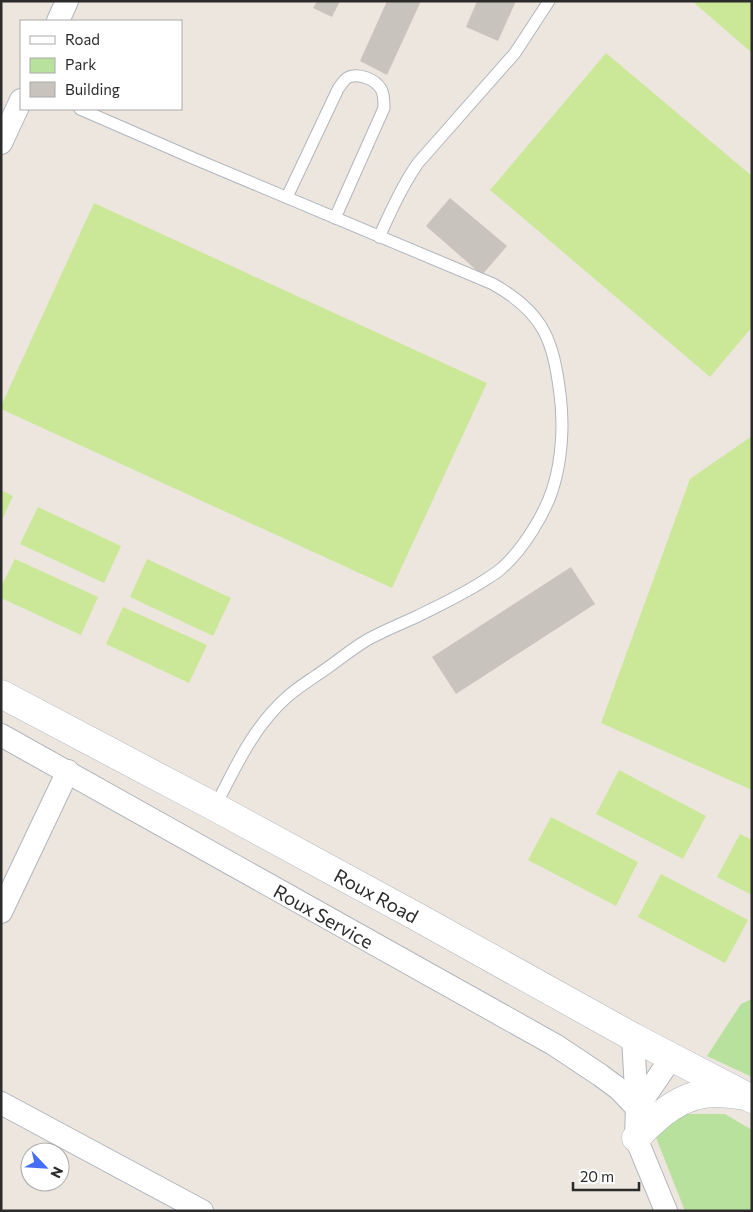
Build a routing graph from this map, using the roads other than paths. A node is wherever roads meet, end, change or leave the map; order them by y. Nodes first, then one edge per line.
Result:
1 (67, 1) edge
2 (549, 1) edge
3 (58, 20) edge
4 (20, 102) edge
5 (82, 110) edge
6 (1, 143) edge
7 (287, 197) junction
8 (335, 218) junction
9 (379, 237) junction
10 (1, 694) edge
11 (1, 735) edge
12 (68, 771) junction
13 (215, 807) junction
14 (1, 912) edge
15 (633, 1037) junction
16 (672, 1057) junction
17 (747, 1097) edge
18 (1, 1103) edge
19 (637, 1108) junction
20 (636, 1138) junction
21 (202, 1211) edge
22 (666, 1211) edge

1 - 3 street
2 - 9 lane
4 - 6 street
5 - 7 lane
7 - 8 lane
7 - 8 lane
8 - 9 lane
9 - 13 lane
10 - 13 street, Roux Road
11 - 12 street, Roux Service
12 - 14 street
12 - 19 street, Roux Service
13 - 15 street, Roux Road
15 - 16 street, Roux Road
15 - 19 street
16 - 17 street, Roux Road
16 - 19 street
17 - 20 street
18 - 21 street
19 - 20 street
20 - 22 street

